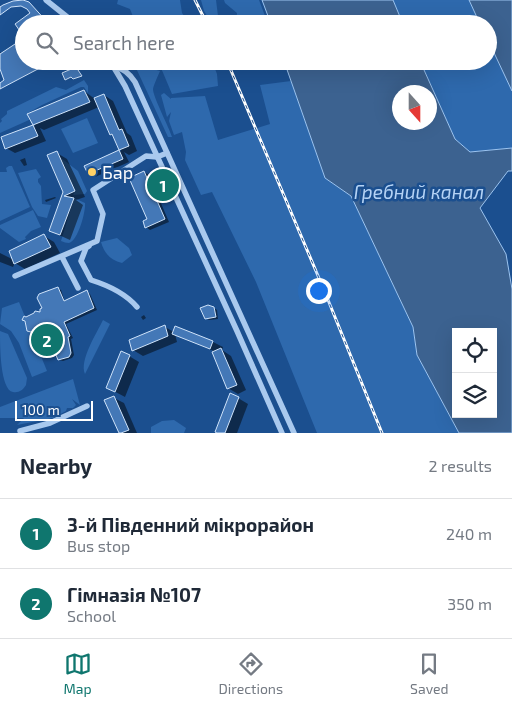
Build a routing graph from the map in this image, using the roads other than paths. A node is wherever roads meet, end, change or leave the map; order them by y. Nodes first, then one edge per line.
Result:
1 (46, 0) edge
2 (65, 15) edge
3 (116, 70) edge
4 (124, 70) edge
5 (167, 153) junction
6 (157, 157) junction
7 (97, 241) junction
8 (62, 257) junction
9 (15, 276) dead end
10 (78, 288) dead end
11 (137, 307) dead end
12 (87, 406) dead end
13 (20, 431) dead end
14 (282, 433) edge
15 (294, 433) edge

1 - 2 street
3 - 6 street
4 - 5 street
5 - 6 street
5 - 15 street
6 - 7 street
6 - 14 street
7 - 8 street
7 - 11 street
8 - 9 street
8 - 10 street
12 - 13 street

